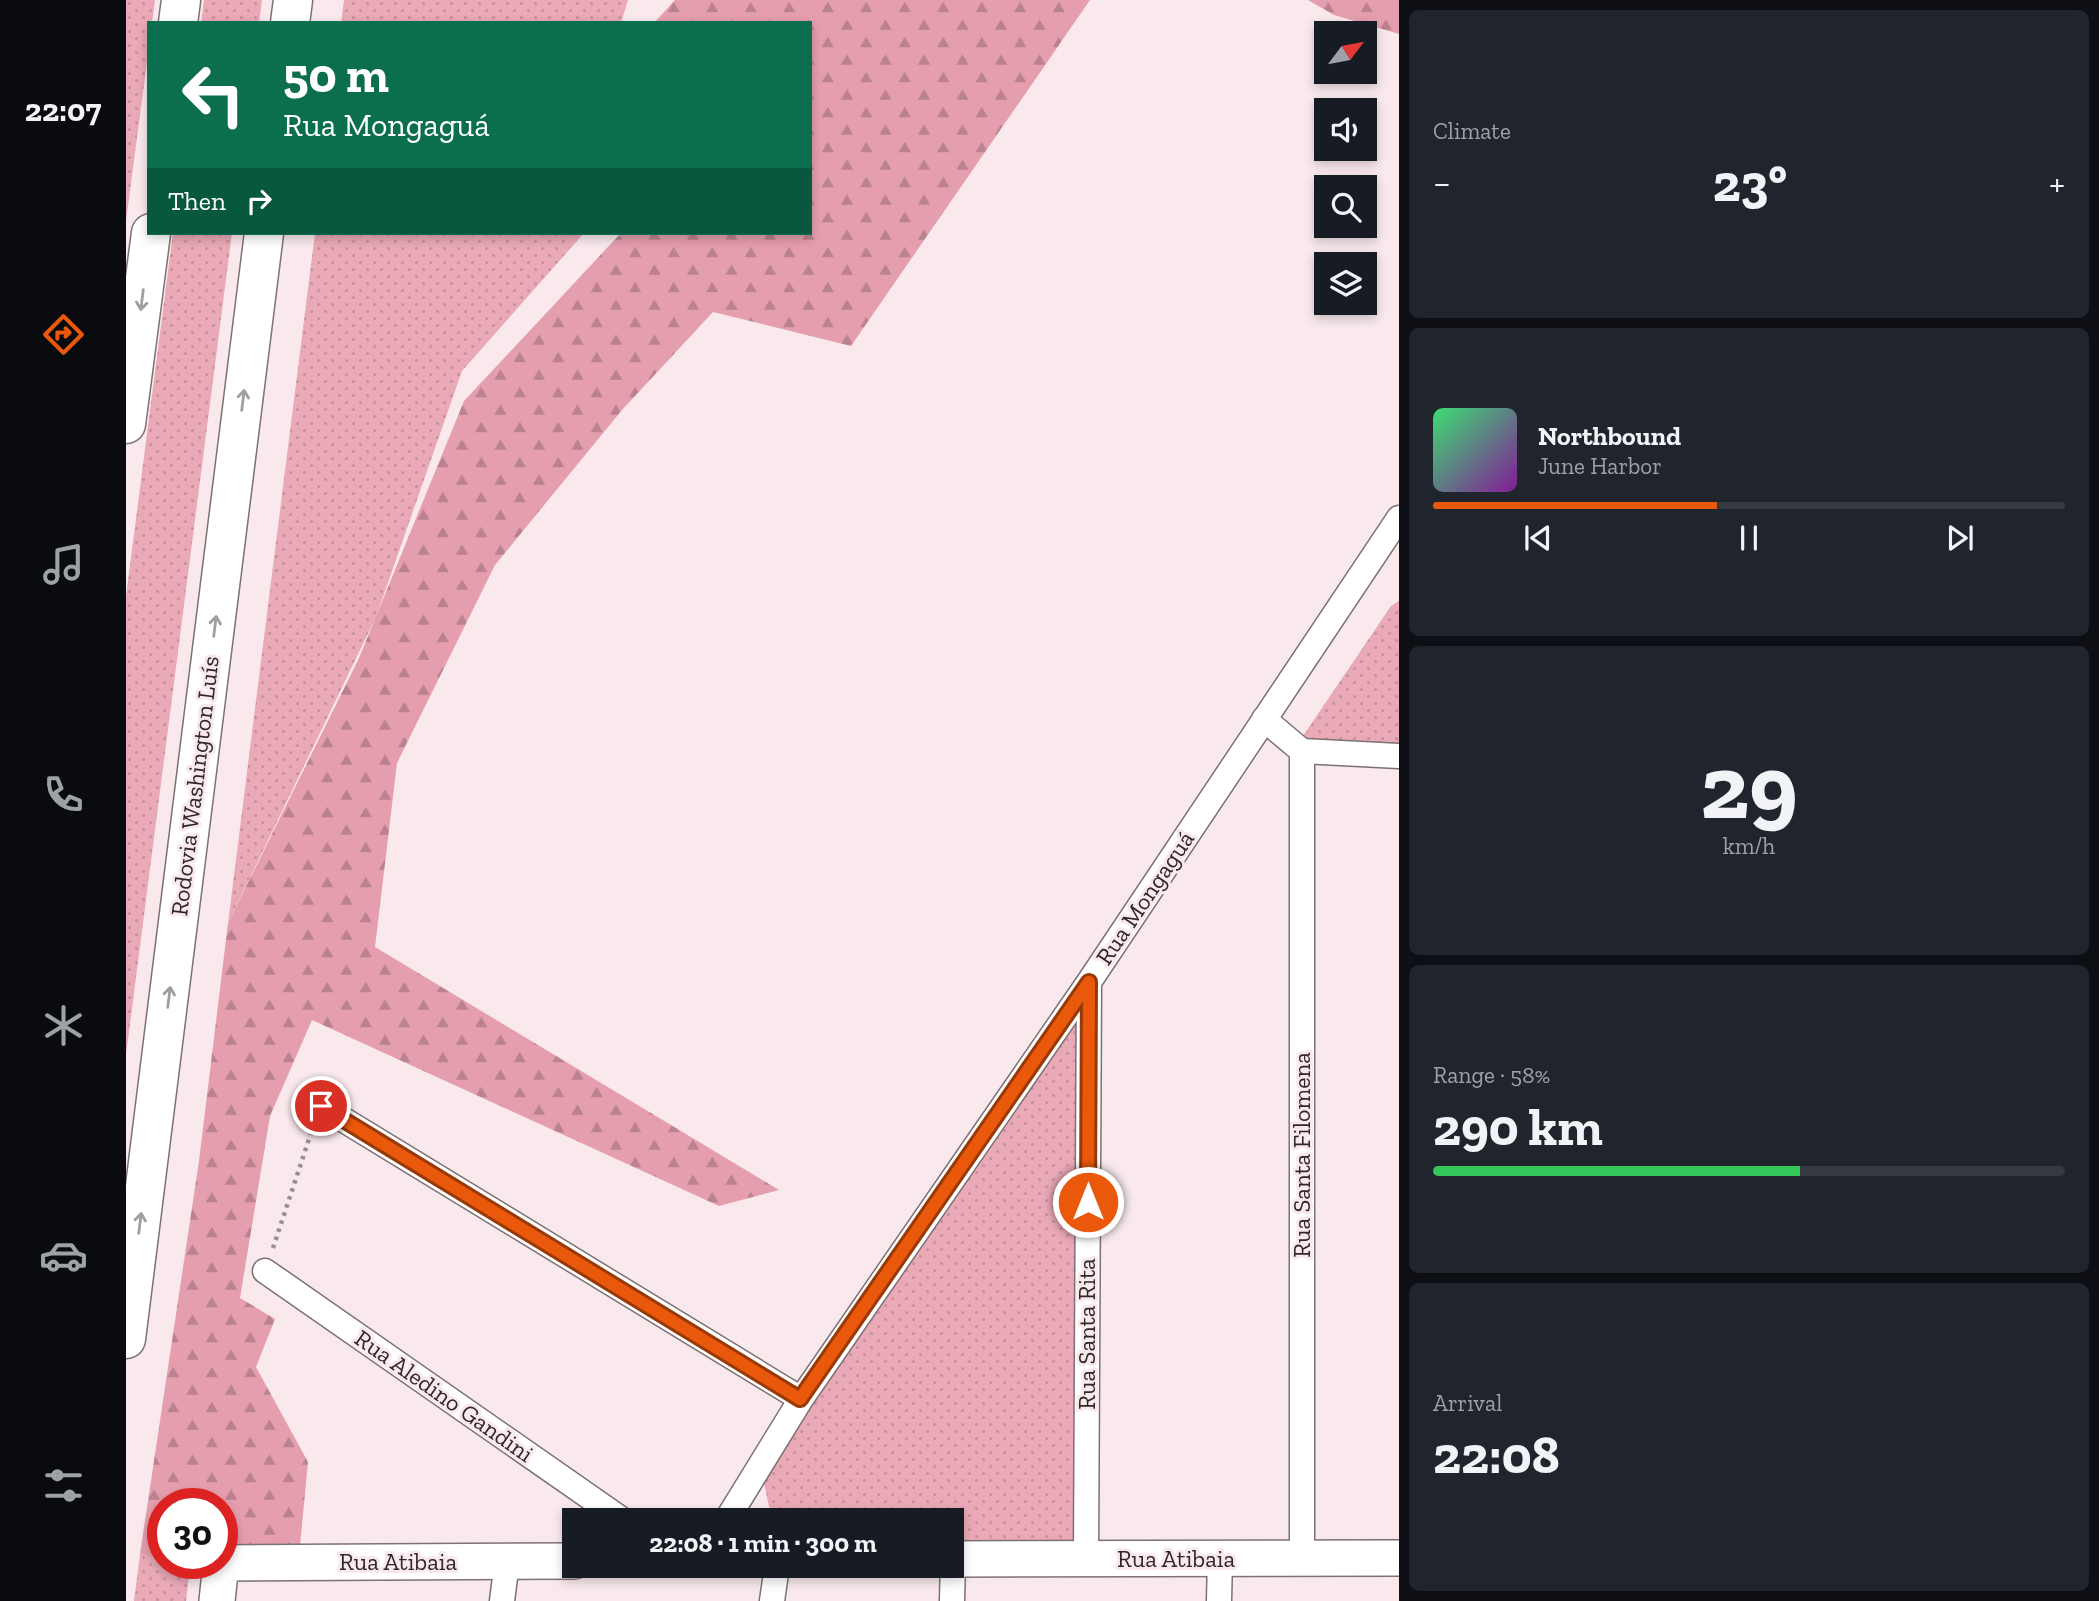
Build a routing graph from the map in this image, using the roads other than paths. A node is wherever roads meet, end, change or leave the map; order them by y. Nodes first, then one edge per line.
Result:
1 (181, 0) edge
2 (293, 0) edge
3 (178, 21) edge
4 (290, 21) edge
5 (151, 235) edge
6 (264, 235) edge
7 (126, 424) edge
8 (1399, 518) edge
9 (1387, 555) edge
10 (1264, 719) junction
11 (1302, 751) junction
12 (1399, 756) edge
13 (1089, 982) junction
14 (321, 1106) road end
15 (265, 1271) road end
16 (126, 1339) edge
17 (800, 1399) junction
18 (605, 1508) edge
19 (734, 1508) edge
20 (1220, 1558) junction
21 (1303, 1558) junction
22 (1399, 1558) edge
23 (964, 1559) edge
24 (1086, 1559) junction
25 (507, 1562) junction
26 (562, 1562) edge
27 (238, 1563) edge
28 (775, 1578) edge
29 (952, 1578) edge
30 (219, 1579) edge
31 (217, 1601) edge
32 (502, 1601) edge
33 (772, 1601) edge
34 (952, 1601) edge
35 (1219, 1601) edge

1 - 3 highway
2 - 4 highway
5 -> 7 highway
16 -> 6 highway, Rodovia Washington Luís
8 - 9 street, Rua Mongaguá
9 - 10 street, Rua Mongaguá
10 - 11 street
10 - 13 street, Rua Mongaguá
11 - 12 street
11 - 21 street, Rua Santa Filomena
13 - 17 street, Rua Mongaguá
13 - 24 street, Rua Santa Rita
14 - 17 street
15 - 18 street, Rua Aledino Gandini
17 - 19 street, Rua Mongaguá
20 - 21 street, Rua Atibaia
20 - 24 street, Rua Atibaia
20 - 35 street
21 - 22 street, Rua Atibaia
23 - 24 street, Rua Atibaia
25 - 26 street, Rua Atibaia
25 - 27 street, Rua Atibaia
25 - 32 street
28 - 33 street
29 - 34 street
30 - 31 street

